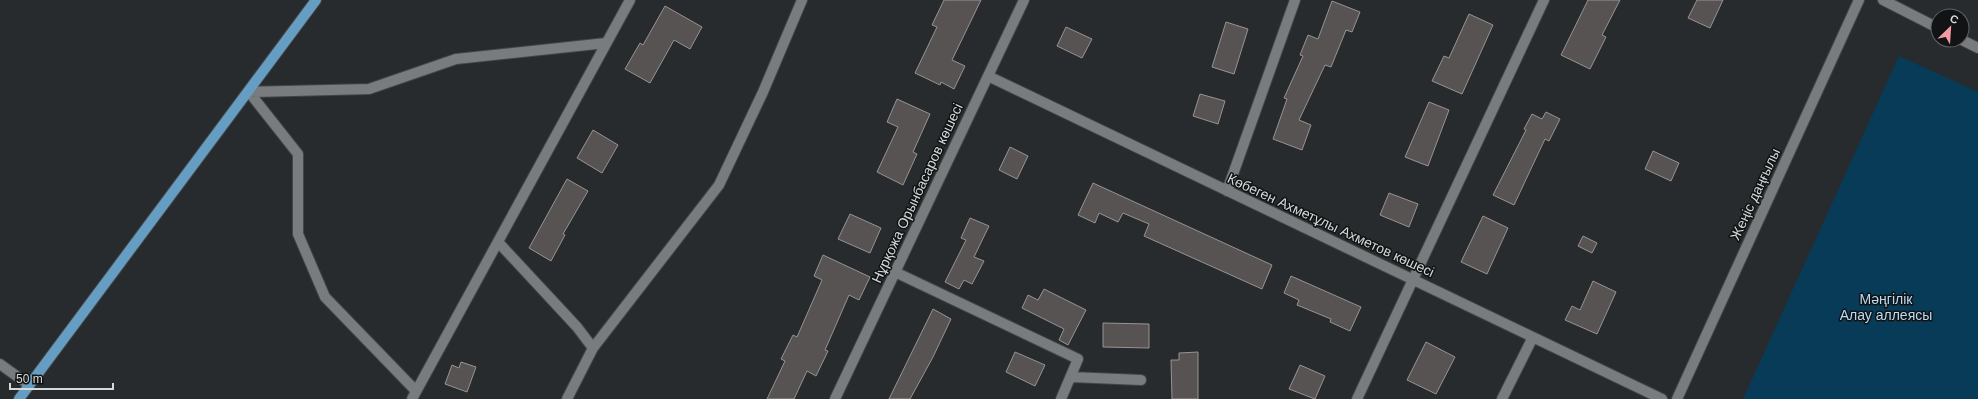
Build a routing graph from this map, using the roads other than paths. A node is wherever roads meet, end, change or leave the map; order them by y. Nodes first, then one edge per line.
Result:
1 (316, 0) edge
2 (630, 0) edge
3 (802, 0) edge
4 (1024, 0) edge
5 (1295, 0) edge
6 (1544, 0) edge
7 (1859, 0) edge
8 (1883, 0) edge
9 (1930, 24) edge
10 (606, 43) junction
11 (988, 76) junction
12 (249, 92) junction
13 (1227, 190) junction
14 (498, 242) junction
15 (895, 272) junction
16 (1414, 279) junction
17 (1533, 337) junction
18 (593, 348) junction
19 (0, 364) edge
20 (1070, 377) junction
21 (1141, 380) dead end
22 (29, 385) junction
23 (414, 395) edge
24 (19, 399) edge
25 (567, 399) edge
26 (835, 399) edge
27 (1061, 399) edge
28 (1357, 399) edge
29 (1502, 399) edge
30 (1662, 399) edge
31 (1676, 399) edge

1 - 12 main road
2 - 10 street
3 - 18 street
4 - 11 street, Нұрқожа Орынбасаров көшесі
5 - 13 street
6 - 16 street
7 - 31 street, Жеңіс даңғылы
8 - 9 street
10 - 12 street
10 - 14 street
11 - 13 street, Көбеген Ахметұлы Ахметов көшесі
11 - 15 street, Нұрқожа Орынбасаров көшесі
12 - 22 main road
12 - 23 street
13 - 16 street, Көбеген Ахметұлы Ахметов көшесі
14 - 18 street
14 - 23 street
15 - 20 street
15 - 26 street, Нұрқожа Орынбасаров көшесі
16 - 17 street, Көбеген Ахметұлы Ахметов көшесі
16 - 28 street
17 - 29 street
17 - 30 street, Көбеген Ахметұлы Ахметов көшесі
18 - 25 street
19 - 22 street
20 - 21 street
20 - 27 street
22 - 24 main road

